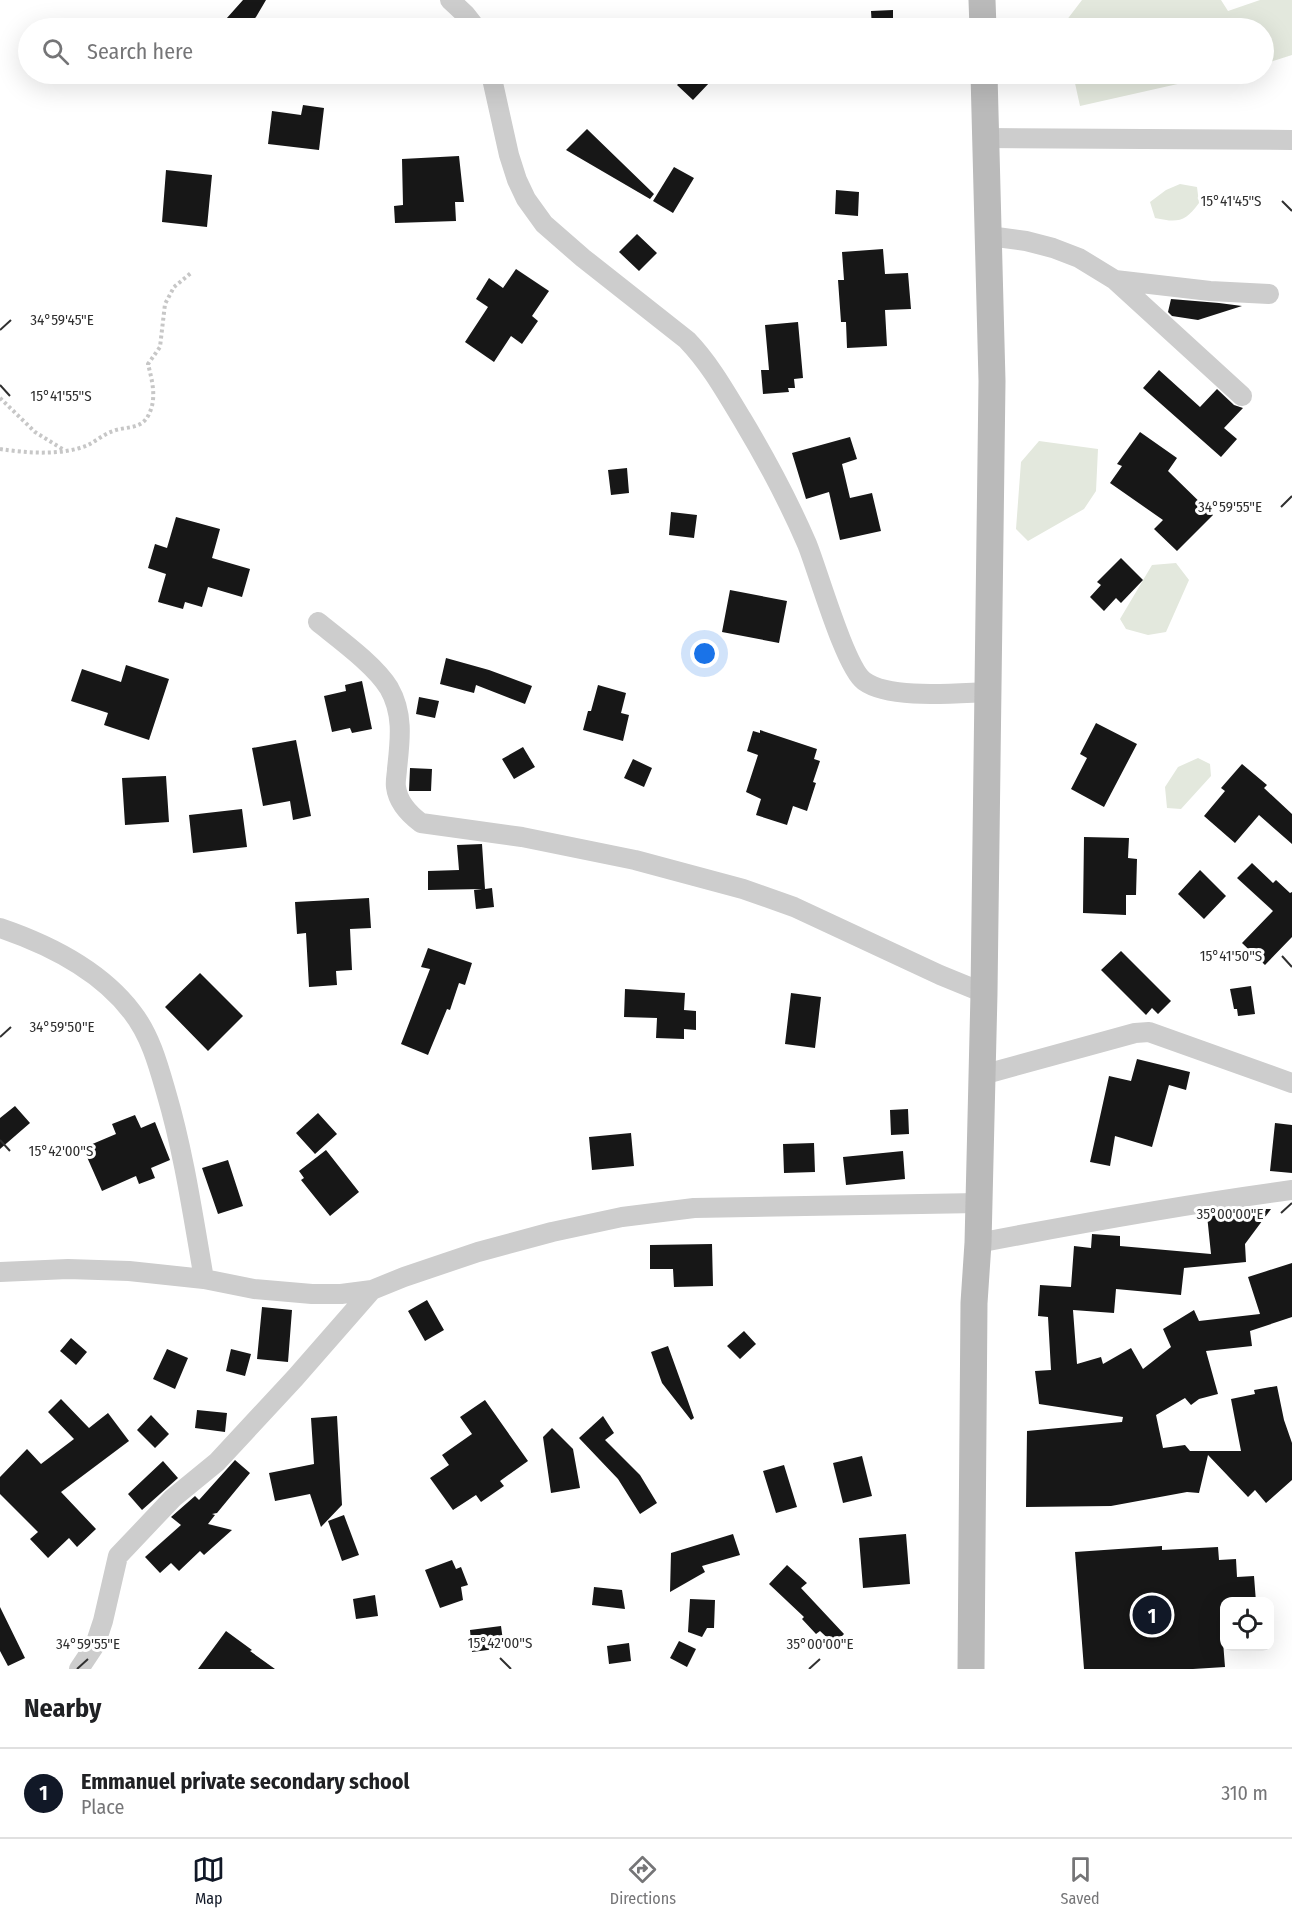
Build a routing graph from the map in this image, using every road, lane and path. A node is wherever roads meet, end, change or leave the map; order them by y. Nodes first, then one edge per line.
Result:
1 (450, 0) edge
2 (982, 0) edge
3 (468, 18) edge
4 (983, 18) edge
5 (493, 84) edge
6 (984, 84) edge
7 (985, 138) junction
8 (1292, 140) edge
9 (989, 236) junction
10 (191, 273) dead end
11 (1115, 280) junction
12 (1269, 294) dead end
13 (1242, 396) dead end
14 (0, 398) edge
15 (0, 449) edge
16 (64, 451) junction
17 (318, 622) dead end
18 (989, 692) junction
19 (0, 928) edge
20 (984, 993) junction
21 (982, 1076) junction
22 (1292, 1083) edge
23 (1292, 1190) edge
24 (979, 1203) junction
25 (978, 1243) junction
26 (0, 1272) edge
27 (204, 1279) junction
28 (372, 1290) junction
29 (80, 1669) edge
30 (971, 1669) edge

1 - 3 street
2 - 4 main road
5 - 18 street
6 - 7 main road
7 - 8 street
7 - 9 main road
9 - 11 street
9 - 18 main road
10 - 16 path
11 - 12 street
11 - 13 street
14 - 16 path
15 - 16 path
17 - 20 street
18 - 20 main road
19 - 27 street
20 - 21 main road
21 - 22 street
21 - 24 main road
23 - 25 street
24 - 25 main road
24 - 28 street
25 - 30 main road
26 - 27 street
27 - 28 street
28 - 29 street

